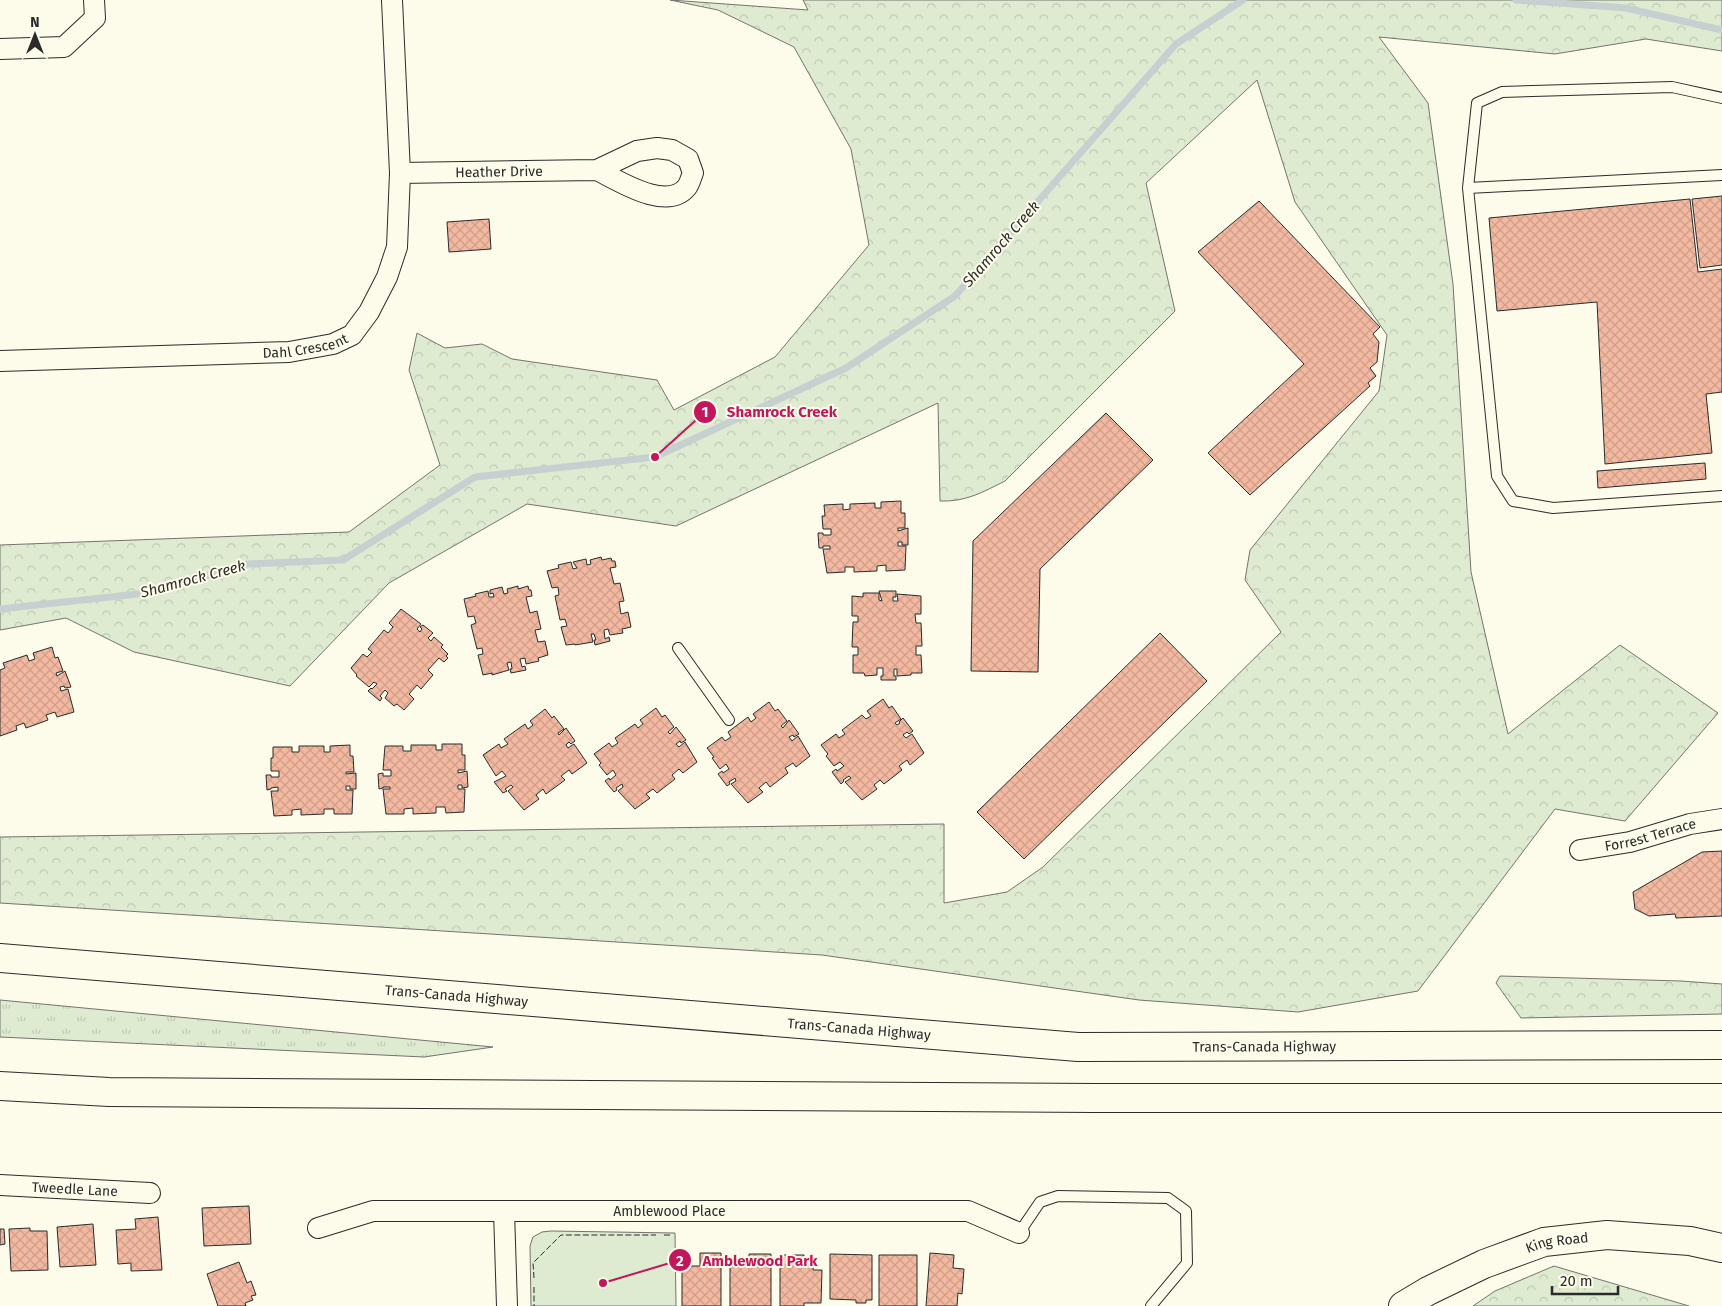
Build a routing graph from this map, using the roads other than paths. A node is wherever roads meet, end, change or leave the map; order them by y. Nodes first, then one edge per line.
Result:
1 (94, 0) edge
2 (392, 0) edge
3 (0, 50) edge
4 (1722, 98) edge
5 (597, 170) dead end
6 (400, 173) junction
7 (1722, 175) edge
8 (1468, 188) junction
9 (0, 361) edge
10 (1722, 496) edge
11 (678, 648) dead end
12 (730, 720) dead end
13 (1722, 819) edge
14 (1580, 850) dead end
15 (0, 958) edge
16 (1722, 1045) edge
17 (0, 1086) edge
18 (1722, 1098) edge
19 (0, 1185) edge
20 (150, 1193) dead end
21 (504, 1211) junction
22 (318, 1228) dead end
23 (1019, 1233) joint
24 (1722, 1248) edge
25 (507, 1306) edge
26 (1151, 1306) edge
27 (1403, 1306) edge

1 - 3 street
2 - 6 street, Dahl Crescent
4 - 8 lane
5 - 6 street, Heather Drive
6 - 9 street, Dahl Crescent
7 - 8 lane
8 - 10 lane
11 - 12 lane
13 - 14 street, Forrest Terrace
15 - 16 main road, Trans-Canada Highway
17 - 18 main road
19 - 20 street, Tweedle Lane
21 - 22 street, Amblewood Place
21 - 23 street, Amblewood Place
21 - 25 street
23 - 26 lane
24 - 27 main road, King Road

